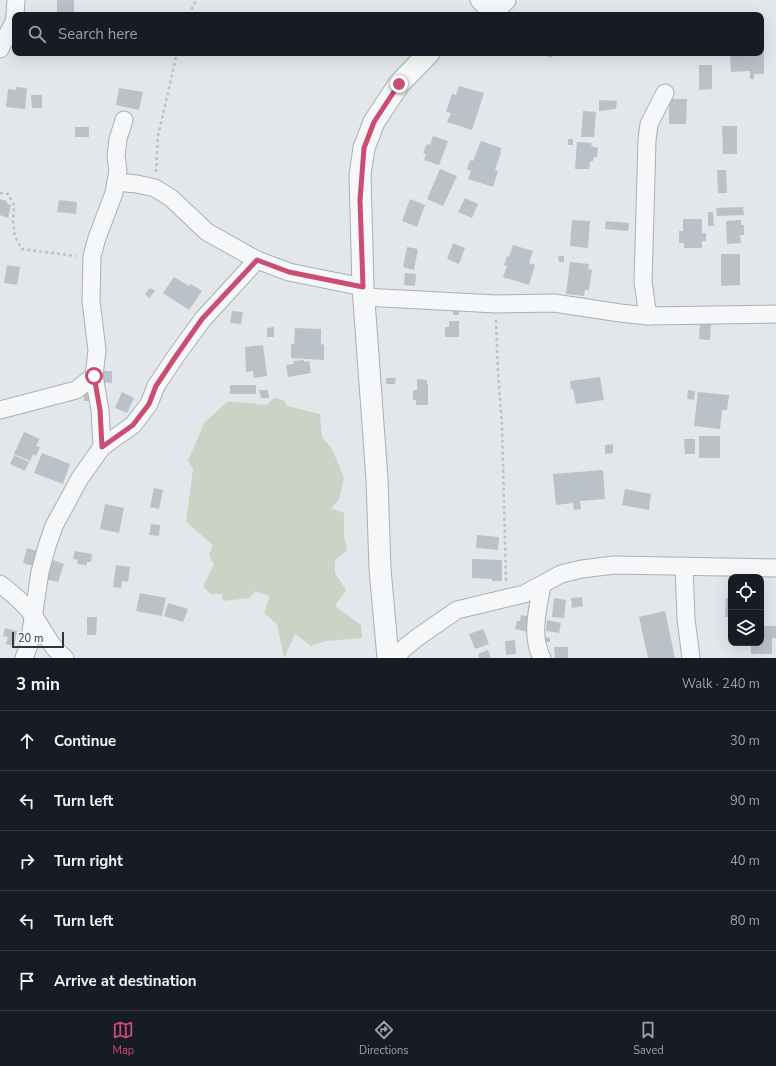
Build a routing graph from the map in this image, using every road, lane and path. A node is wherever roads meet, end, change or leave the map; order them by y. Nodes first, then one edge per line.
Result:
1 (16, 0) edge
2 (196, 0) edge
3 (15, 12) edge
4 (190, 12) edge
5 (12, 26) edge
6 (0, 49) edge
7 (177, 56) edge
8 (426, 56) edge
9 (665, 93) dead end
10 (124, 120) dead end
11 (116, 182) junction
12 (155, 188) junction
13 (0, 193) edge
14 (92, 256) junction
15 (257, 260) junction
16 (363, 292) junction
17 (496, 304) junction
18 (776, 314) edge
19 (648, 316) junction
20 (94, 376) junction
21 (0, 410) edge
22 (102, 447) junction
23 (684, 566) junction
24 (776, 568) edge
25 (0, 584) edge
26 (542, 585) junction
27 (507, 598) junction
28 (33, 615) junction
29 (24, 658) edge
30 (66, 658) edge
31 (388, 658) edge
32 (396, 658) edge
33 (542, 658) edge
34 (691, 658) edge

1 - 3 street
2 - 4 path
5 - 6 street
7 - 12 path
8 - 16 street
9 - 19 street
10 - 11 street
11 - 12 street
11 - 14 street
12 - 15 street
13 - 14 path
14 - 20 street
15 - 16 street
15 - 22 street
16 - 17 street
16 - 31 street
17 - 19 street
17 - 27 path
18 - 19 street
20 - 21 street
20 - 22 street
22 - 28 street
23 - 24 street
23 - 26 street
23 - 34 street
25 - 28 street
26 - 27 street
26 - 33 street
27 - 32 street
28 - 29 street
28 - 30 street

